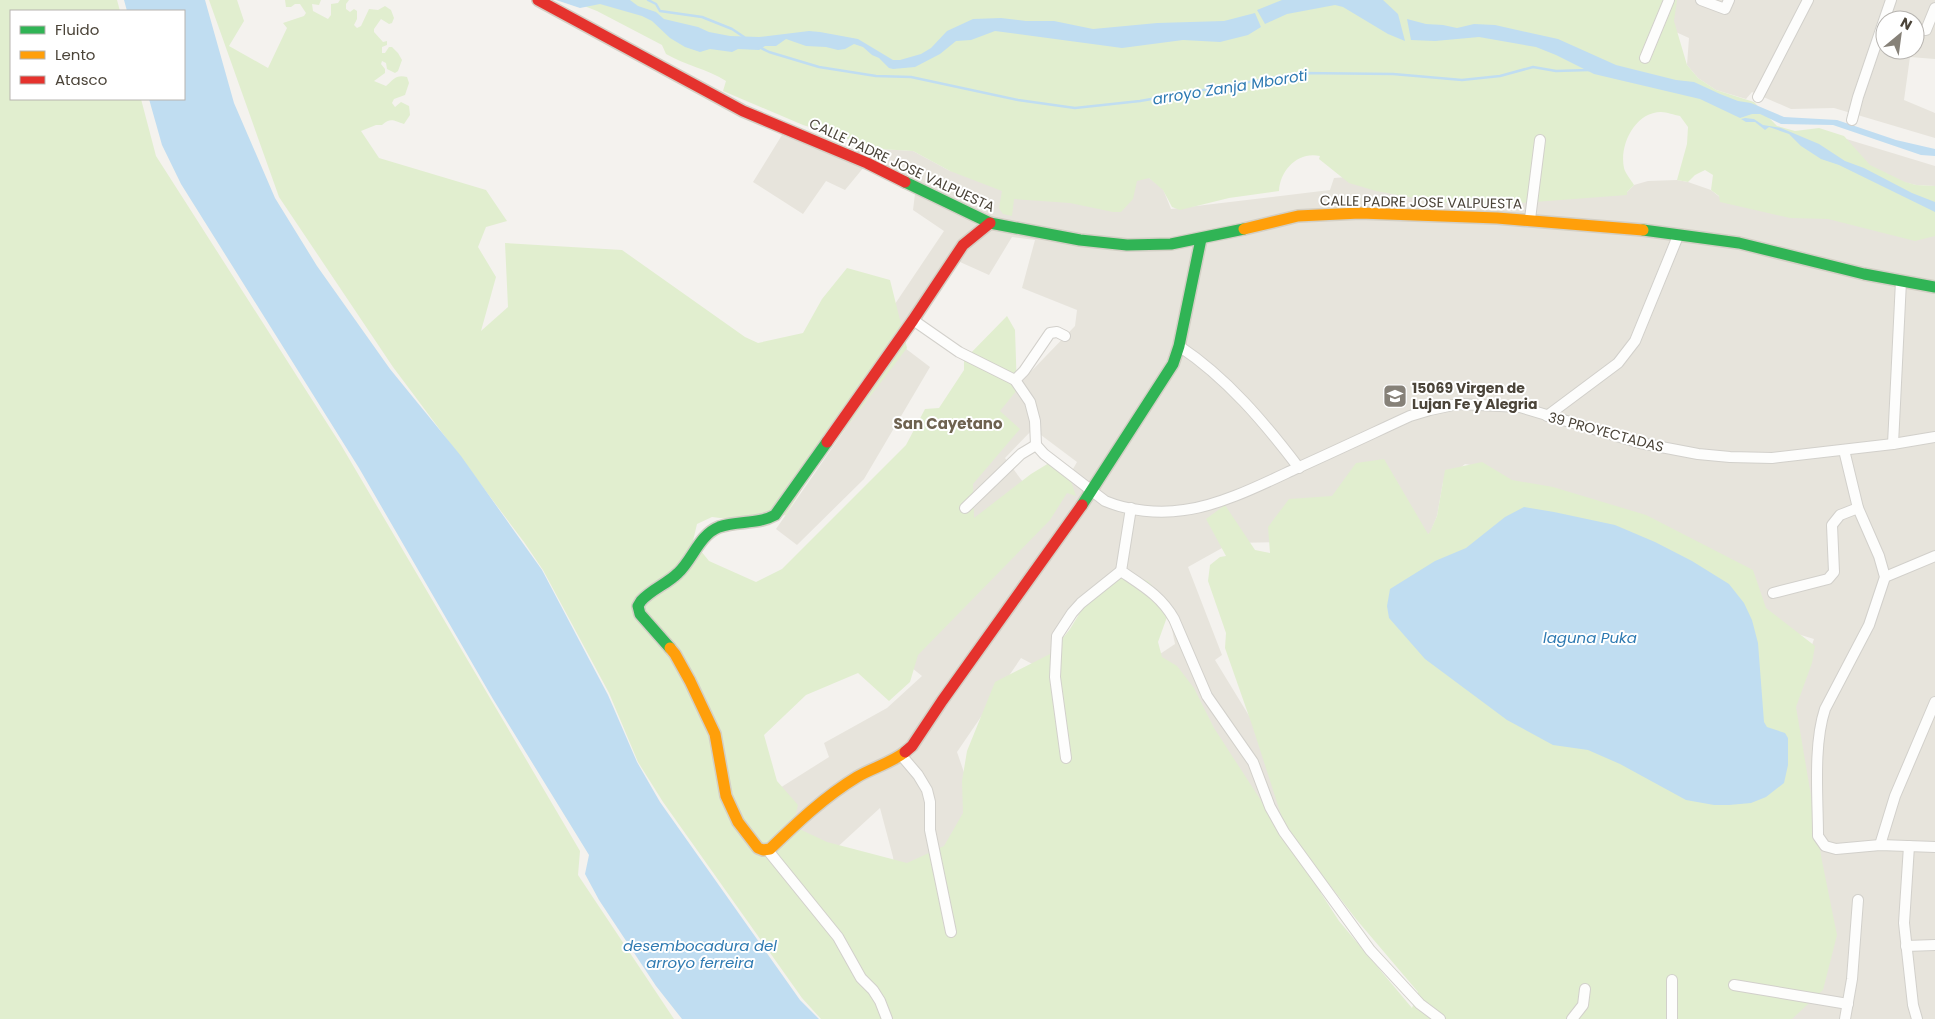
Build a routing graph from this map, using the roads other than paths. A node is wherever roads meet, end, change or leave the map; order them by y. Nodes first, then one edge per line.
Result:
1 (538, 0) edge
2 (1669, 0) edge
3 (1701, 0) edge
4 (1729, 0) edge
5 (1808, 0) edge
6 (1892, 0) edge
7 (1935, 8) edge
8 (1926, 30) dead end
9 (1646, 58) dead end
10 (1758, 97) dead end
11 (1852, 120) dead end
12 (1540, 140) dead end
13 (1530, 219) junction
14 (990, 223) junction
15 (1678, 236) junction
16 (1201, 239) junction
17 (1901, 281) junction
18 (1935, 288) edge
19 (914, 320) junction
20 (1065, 336) dead end
21 (1179, 346) junction
22 (1015, 380) junction
23 (1547, 416) junction
24 (1935, 437) edge
25 (1893, 444) junction
26 (1036, 446) junction
27 (1844, 450) junction
28 (1299, 468) junction
29 (1092, 491) junction
30 (966, 508) dead end
31 (1131, 508) junction
32 (1858, 508) junction
33 (1935, 556) edge
34 (1121, 571) junction
35 (1885, 578) junction
36 (1773, 593) dead end
37 (1935, 702) edge
38 (900, 755) junction
39 (1066, 758) dead end
40 (1880, 845) junction
41 (1909, 846) junction
42 (1935, 847) edge
43 (770, 849) junction
44 (1858, 900) dead end
45 (950, 932) dead end
46 (1935, 945) edge
47 (1906, 946) junction
48 (1672, 980) dead end
49 (1734, 985) dead end
50 (1585, 988) dead end
51 (1848, 1004) junction
52 (887, 1019) edge
53 (1440, 1019) edge
54 (1572, 1019) edge
55 (1672, 1019) edge
56 (1845, 1019) edge
57 (1917, 1019) edge

1 - 14 street, CALLE PADRE JOSE VALPUESTA
2 - 9 street
3 - 4 street
5 - 10 street
6 - 11 street
7 - 8 street
12 - 13 street
13 - 15 street, CALLE PADRE JOSE VALPUESTA
13 - 16 street, CALLE PADRE JOSE VALPUESTA
14 - 16 street, CALLE PADRE JOSE VALPUESTA
14 - 19 street
15 - 17 street, CALLE PADRE JOSE VALPUESTA
15 - 23 street
16 - 21 street
17 - 18 street, CALLE PADRE JOSE VALPUESTA
17 - 25 street
19 - 22 street
19 - 43 street
20 - 22 street
21 - 28 street
21 - 29 street
22 - 26 street
23 - 27 street, 39 PROYECTADAS
23 - 28 street, 39 PROYECTADAS
24 - 25 street, 39 PROYECTADAS
25 - 27 street, 39 PROYECTADAS
26 - 29 street, 39 PROYECTADAS
26 - 30 street
27 - 32 street
28 - 31 street, 39 PROYECTADAS
29 - 31 street, 39 PROYECTADAS
29 - 38 street
31 - 34 street
32 - 35 street
32 - 36 street
33 - 35 street
34 - 39 street
34 - 53 street
35 - 40 street
37 - 40 street
38 - 43 street
38 - 45 street
40 - 41 street
41 - 42 street
41 - 47 street
43 - 52 street
44 - 51 street
46 - 47 street
47 - 57 street
48 - 55 street
49 - 51 street
50 - 54 street
51 - 56 street

